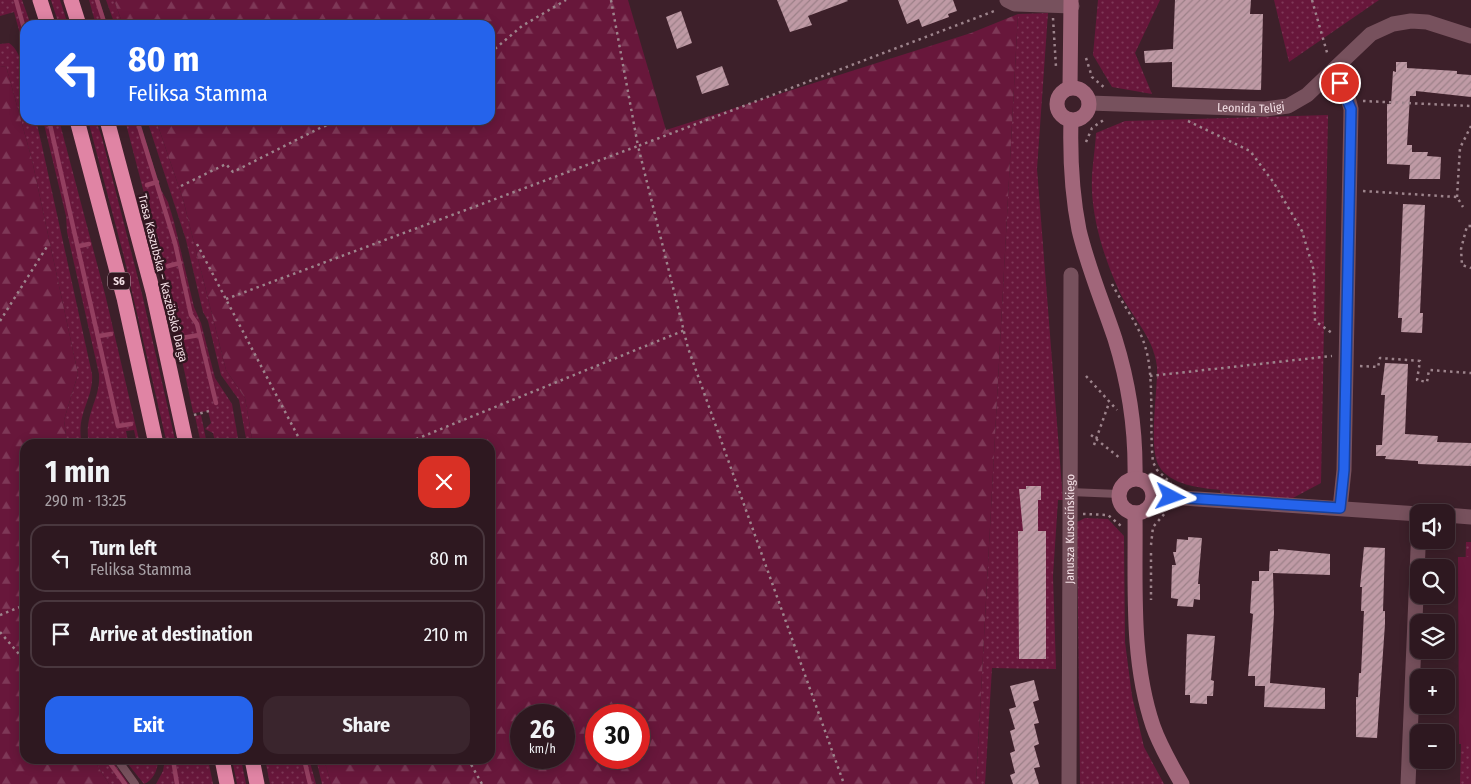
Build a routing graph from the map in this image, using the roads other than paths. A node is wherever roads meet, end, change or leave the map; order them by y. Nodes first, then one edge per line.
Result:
1 (40, 0) edge
2 (71, 0) edge
3 (1011, 2) edge
4 (1072, 2) edge
5 (46, 20) edge
6 (77, 20) edge
7 (1471, 36) edge
8 (1334, 72) junction
9 (1070, 88) junction
10 (1089, 103) junction
11 (1071, 120) junction
12 (78, 125) edge
13 (108, 125) edge
14 (1072, 275) dead end
15 (155, 439) edge
16 (185, 439) edge
17 (1135, 478) junction
18 (1070, 492) junction
19 (1119, 494) junction
20 (1153, 496) junction
21 (1340, 508) junction
22 (1136, 513) junction
23 (1410, 513) edge
24 (1455, 516) edge
25 (1471, 517) edge
26 (1418, 549) edge
27 (121, 764) edge
28 (223, 764) edge
29 (253, 764) edge
30 (135, 784) edge
31 (227, 784) edge
32 (257, 784) edge
33 (1069, 784) edge
34 (1182, 784) edge
35 (1408, 784) edge

1 - 5 highway
2 - 6 highway
3 - 4 street
4 - 9 street
7 - 8 street, Leonida Teligi
8 - 10 street, Leonida Teligi
8 - 21 street
9 - 10 street
9 - 11 street
10 - 11 street
11 - 17 street
12 - 15 highway, S6
13 - 16 highway, Trasa Kaszubska – Kaszëbskô Darga / S6
14 - 18 street, Janusza Kusocińskiego
17 - 19 street
17 - 20 street
18 - 19 lane
18 - 33 street, Janusza Kusocińskiego
19 - 22 street
20 - 21 street
20 - 22 street
21 - 23 street
22 - 34 street
24 - 25 street
26 - 35 street
27 - 30 lane
28 - 31 highway
29 - 32 highway

